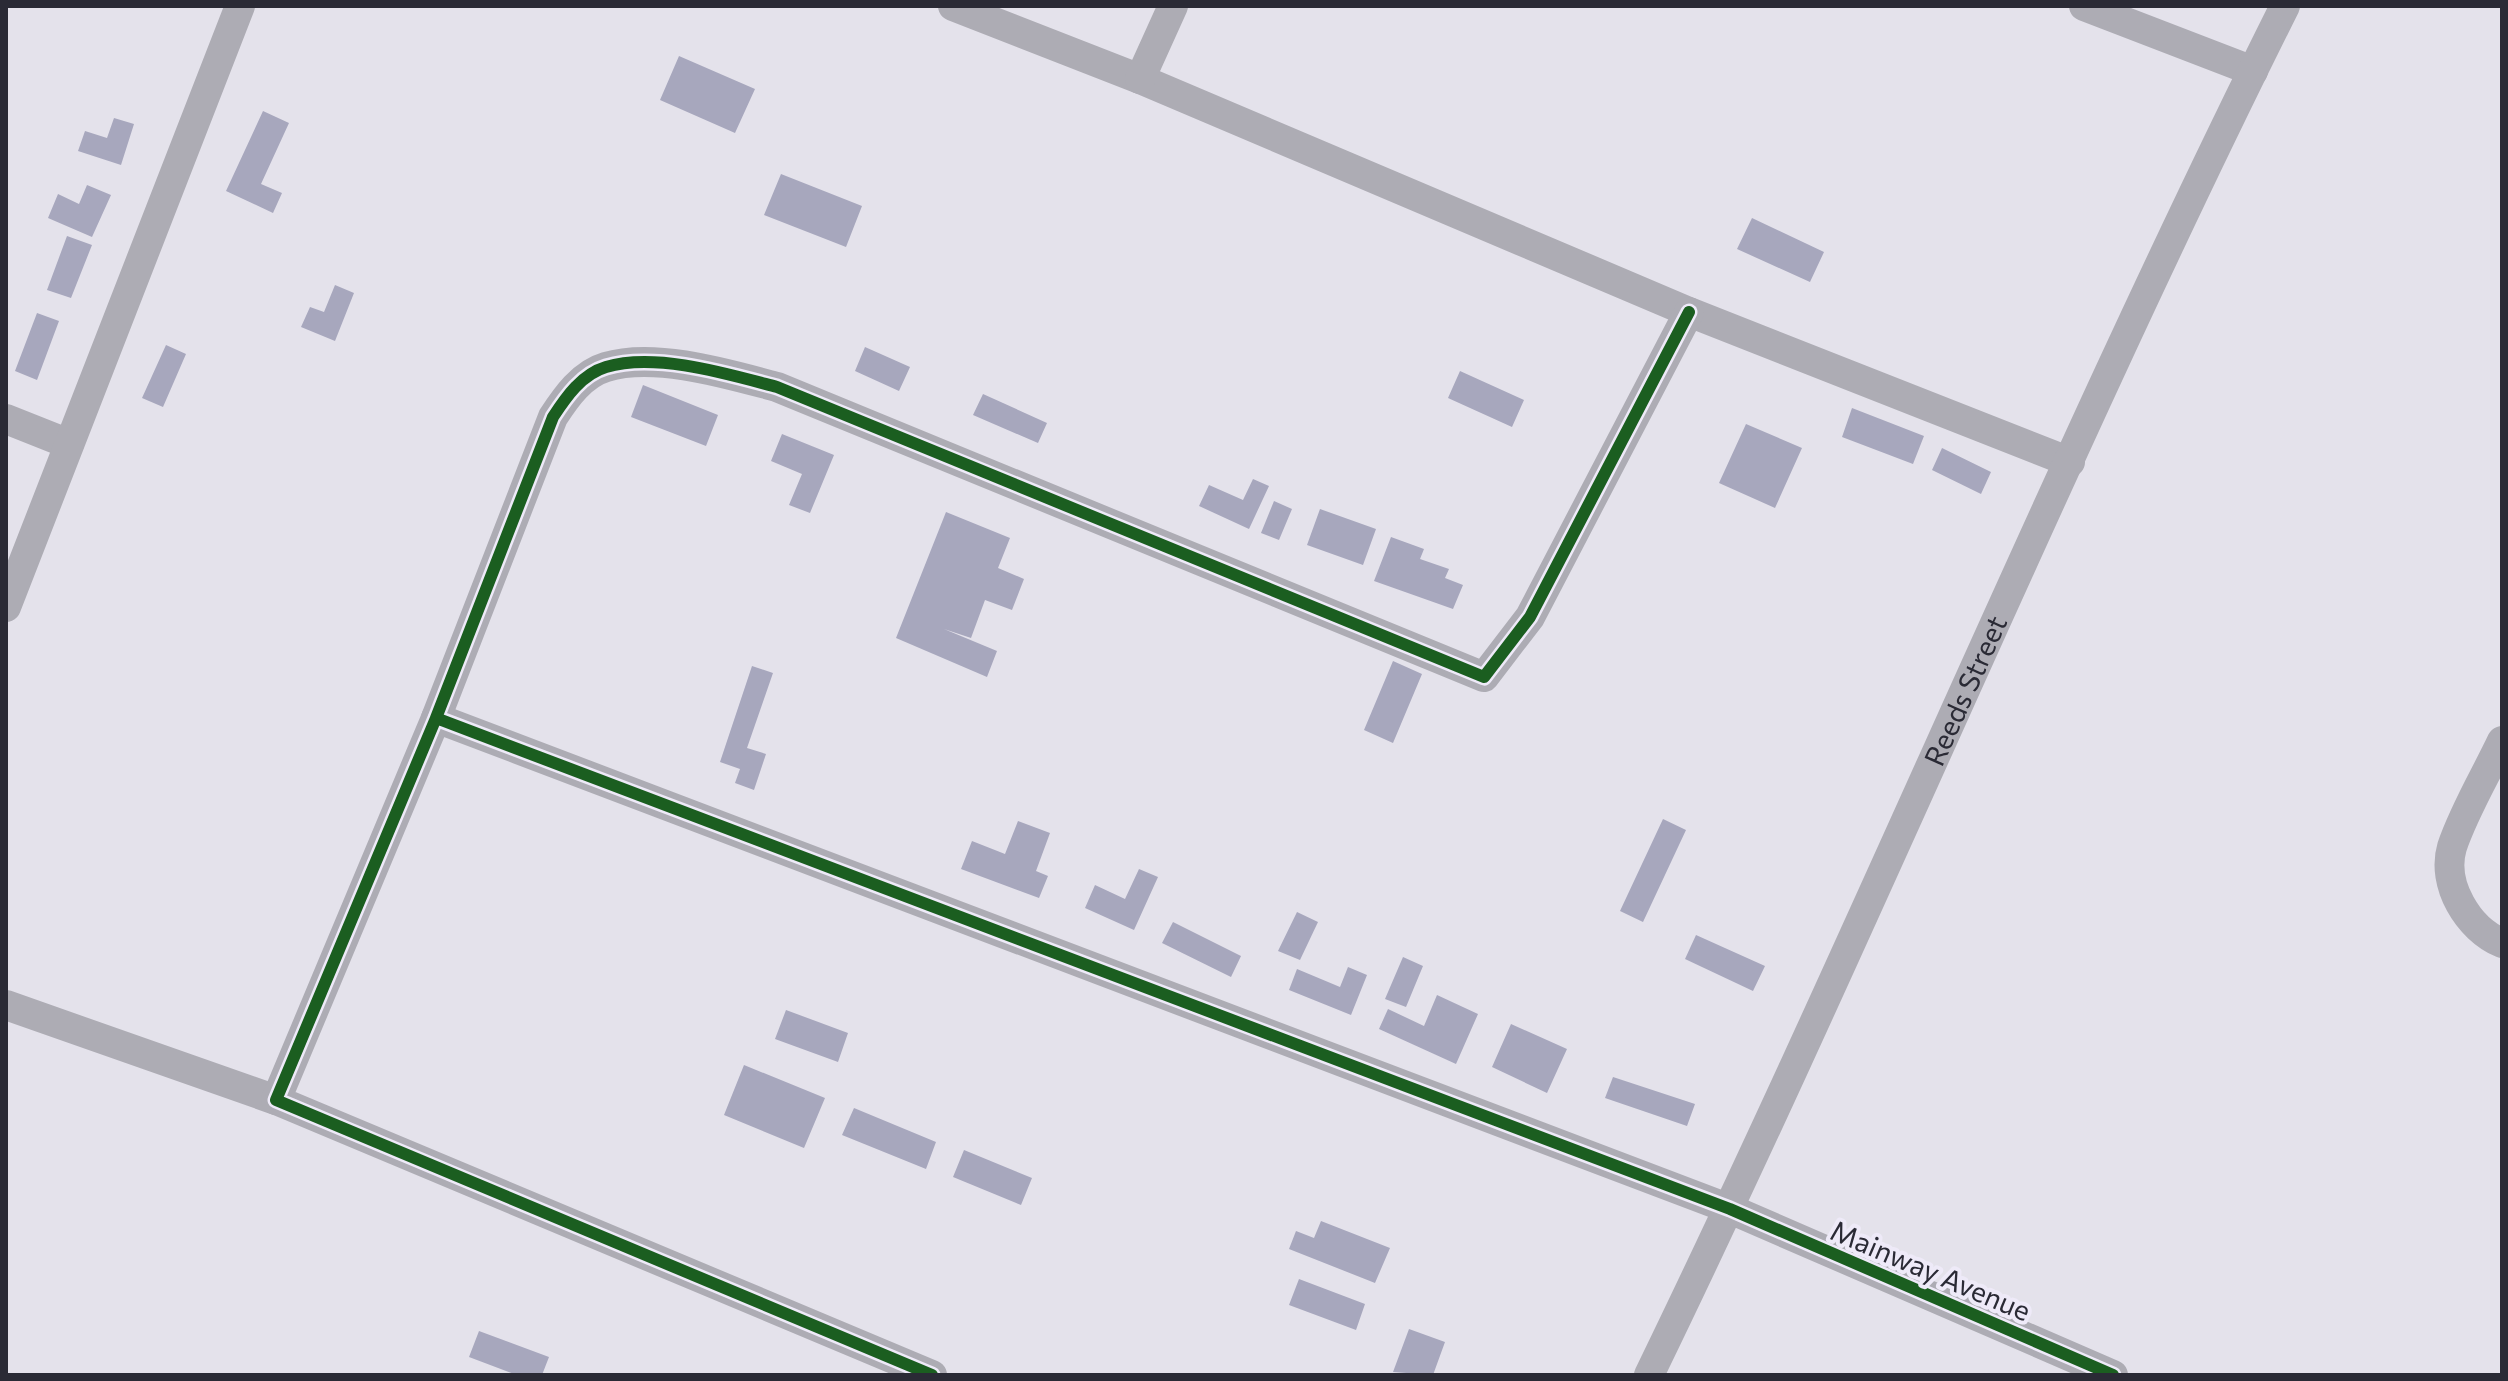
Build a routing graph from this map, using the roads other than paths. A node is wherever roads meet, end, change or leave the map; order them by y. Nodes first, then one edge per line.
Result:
1 (240, 6) edge
2 (953, 6) edge
3 (1173, 6) edge
4 (2084, 6) edge
5 (2285, 6) edge
6 (2253, 71) junction
7 (1140, 79) junction
8 (1689, 312) junction
9 (6, 419) edge
10 (69, 444) junction
11 (2070, 462) junction
12 (6, 607) edge
13 (436, 718) junction
14 (2502, 741) edge
15 (2502, 943) edge
16 (6, 1005) edge
17 (276, 1100) junction
18 (1730, 1209) junction
19 (932, 1375) edge
20 (1649, 1375) edge
21 (2113, 1375) edge

1 - 10 street
2 - 7 street
3 - 7 street
4 - 6 street
5 - 6 street, Reeds Street
6 - 11 street, Reeds Street
7 - 8 street
8 - 11 street
8 - 13 street
9 - 10 street
10 - 12 street
11 - 18 street, Reeds Street
13 - 17 street
13 - 18 street, Mainway Avenue
14 - 15 street
16 - 17 street
17 - 19 street
18 - 20 street, Reeds Street
18 - 21 street, Mainway Avenue

